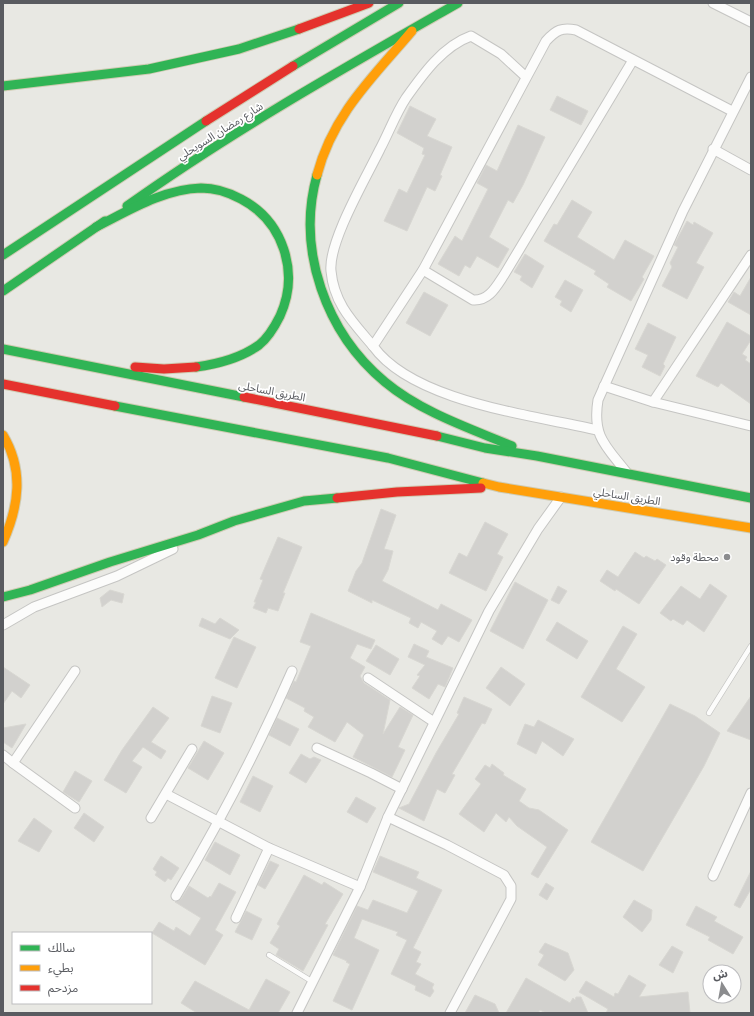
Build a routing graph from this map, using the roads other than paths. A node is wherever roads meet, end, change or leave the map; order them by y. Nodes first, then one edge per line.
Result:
1 (369, 3) edge
2 (399, 3) edge
3 (458, 3) edge
4 (713, 3) edge
5 (751, 22) edge
6 (412, 31) junction
7 (633, 60) junction
8 (526, 77) junction
9 (751, 77) edge
10 (3, 86) edge
11 (732, 111) junction
12 (713, 149) junction
13 (751, 170) edge
14 (96, 227) junction
15 (3, 255) edge
16 (751, 255) edge
17 (423, 270) junction
18 (3, 291) edge
19 (373, 346) junction
20 (3, 349) edge
21 (71, 364) junction
22 (3, 384) edge
23 (604, 386) junction
24 (653, 402) junction
25 (751, 426) edge
26 (597, 430) junction
27 (3, 435) edge
28 (537, 456) junction
29 (629, 475) junction
30 (499, 487) junction
31 (561, 498) junction
32 (751, 498) edge
33 (751, 528) edge
34 (198, 535) junction
35 (3, 542) edge
36 (3, 597) edge
37 (3, 625) edge
38 (751, 646) edge
39 (75, 671) dead end
40 (292, 671) dead end
41 (368, 678) dead end
42 (709, 713) dead end
43 (434, 722) junction
44 (317, 748) dead end
45 (192, 749) dead end
46 (3, 755) edge
47 (13, 762) junction
48 (402, 789) junction
49 (751, 793) edge
50 (166, 794) junction
51 (75, 808) dead end
52 (151, 818) dead end
53 (388, 818) junction
54 (219, 822) junction
55 (269, 848) junction
56 (713, 876) dead end
57 (360, 887) junction
58 (176, 896) dead end
59 (236, 918) dead end
60 (269, 955) dead end
61 (313, 982) junction
62 (297, 1013) edge
63 (450, 1013) edge

1 - 10 main road
2 - 15 main road, شارع رمضان السويحلي
3 - 6 main road, شارع رمضان السويحلي
4 - 5 street
6 - 14 main road, شارع رمضان السويحلي
6 - 28 main road
7 - 8 street
7 - 11 street
7 - 17 street
8 - 17 street
8 - 19 street
9 - 11 street
11 - 12 street
12 - 13 street
12 - 23 street
14 - 18 main road, شارع رمضان السويحلي
14 - 21 main road
16 - 24 street
17 - 19 street
19 - 26 street
20 - 21 main road, الطريق الساحلى
21 - 28 main road, الطريق الساحلى
22 - 30 main road
23 - 24 street
23 - 26 street
24 - 25 street
26 - 29 street
27 - 35 main road
28 - 29 main road, الطريق الساحلي
29 - 32 main road, الطريق الساحلي
30 - 31 main road, الطريق الساحلي
30 - 34 main road
31 - 33 main road, الطريق الساحلي
31 - 43 street
34 - 36 main road
34 - 37 street
38 - 42 lane
39 - 47 street
40 - 54 street
41 - 43 street
43 - 48 street
44 - 48 street
45 - 50 street
46 - 47 street
47 - 51 street
48 - 53 street
49 - 56 street
50 - 52 street
50 - 54 street
53 - 57 street
53 - 63 street
54 - 55 street
54 - 58 street
55 - 57 street
55 - 59 street
57 - 61 street
60 - 61 lane
61 - 62 street

